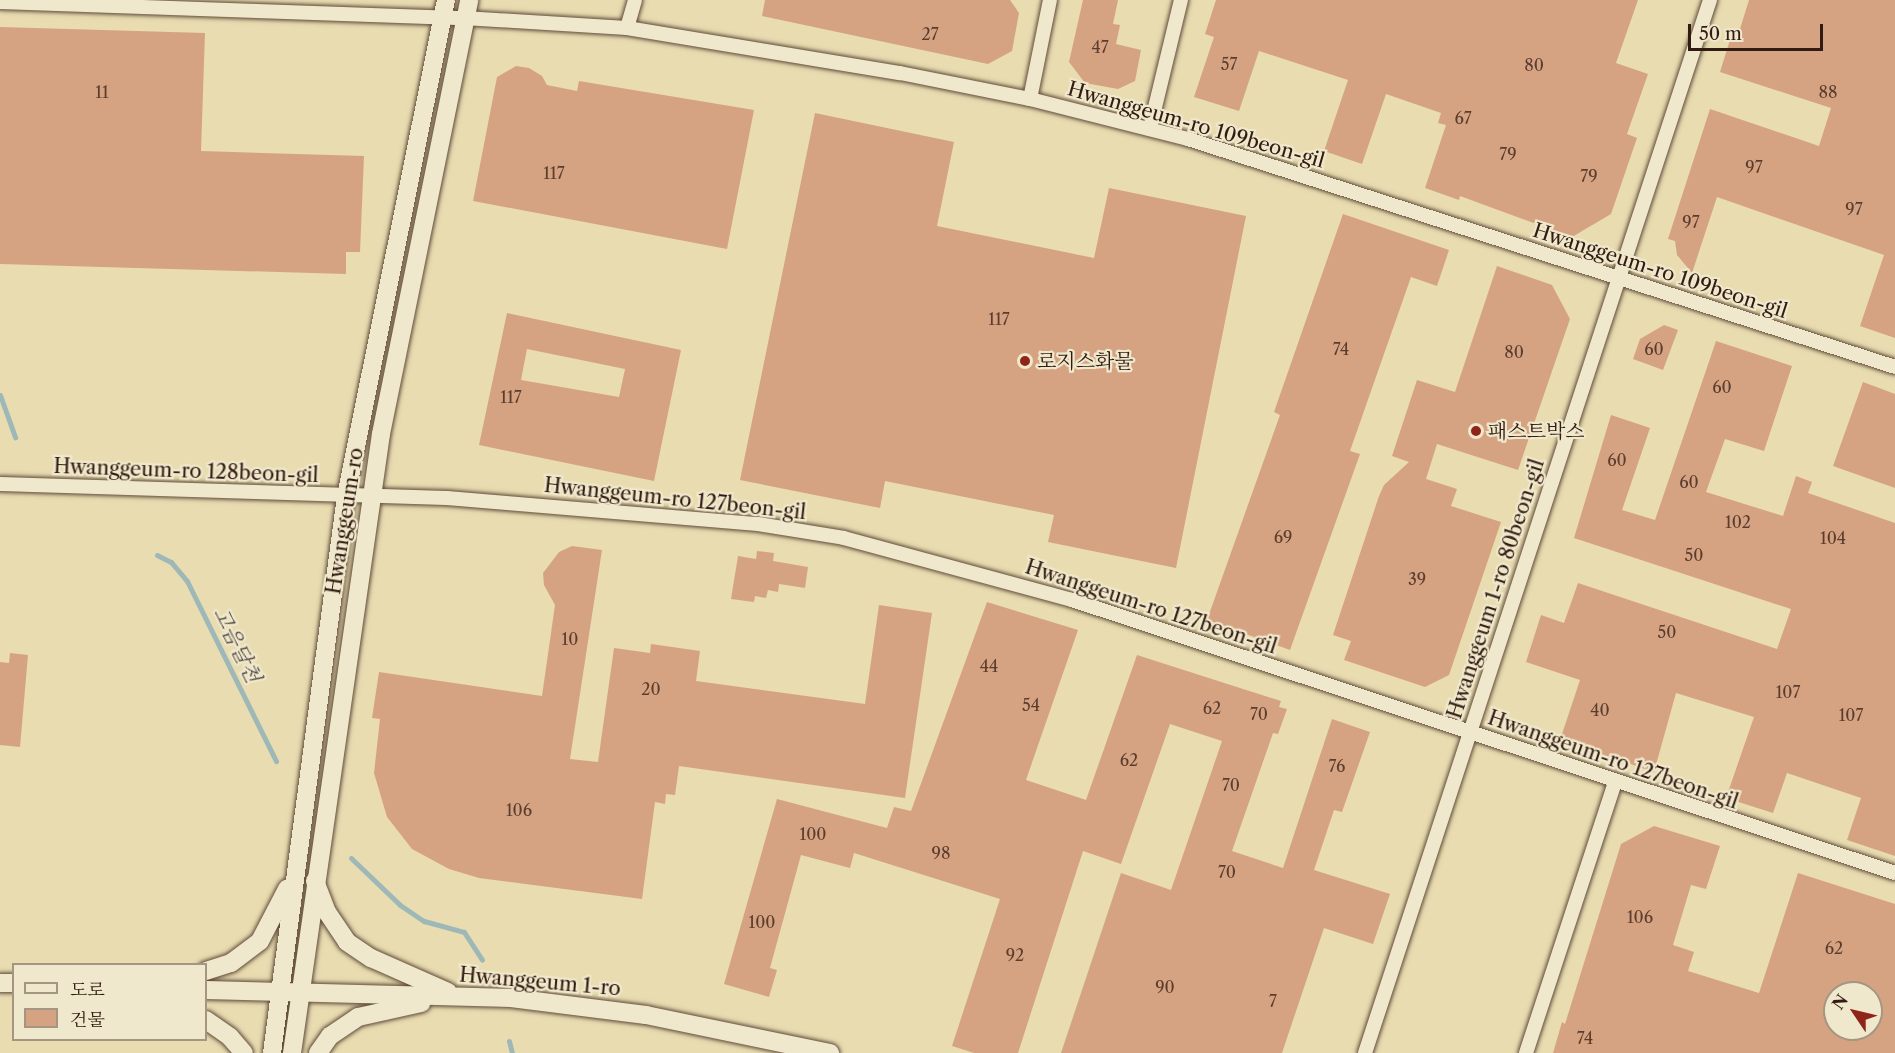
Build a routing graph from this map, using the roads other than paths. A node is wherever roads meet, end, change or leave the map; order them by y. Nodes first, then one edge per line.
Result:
1 (635, 0) edge
2 (1050, 0) edge
3 (1181, 0) edge
4 (1710, 0) edge
5 (0, 2) edge
6 (267, 5) edge
7 (443, 9) edge
8 (466, 9) edge
9 (627, 28) junction
10 (1030, 99) junction
11 (1150, 128) junction
12 (1619, 279) junction
13 (1895, 367) edge
14 (0, 484) edge
15 (346, 496) junction
16 (371, 497) junction
17 (1470, 733) junction
18 (1615, 782) junction
19 (296, 868) junction
20 (1895, 873) edge
21 (315, 879) junction
22 (207, 971) edge
23 (207, 990) edge
24 (280, 992) junction
25 (299, 993) junction
26 (458, 996) junction
27 (207, 1021) edge
28 (244, 1053) edge
29 (272, 1053) edge
30 (292, 1053) edge
31 (318, 1053) edge
32 (830, 1053) edge
33 (1365, 1053) edge
34 (1526, 1053) edge

1 - 9 street
2 - 10 street
3 - 11 street
4 - 12 street, Hwanggeum 1-ro 80beon-gil
5 - 6 street, Hwanggeum-ro 109beon-gil
6 - 7 street, Hwanggeum-ro 109beon-gil
7 - 8 street, Hwanggeum-ro 109beon-gil
7 - 15 street, Hwanggeum-ro
8 - 9 street, Hwanggeum-ro 109beon-gil
8 - 16 street, Hwanggeum-ro
9 - 10 street, Hwanggeum-ro 109beon-gil
10 - 11 street, Hwanggeum-ro 109beon-gil
11 - 12 street, Hwanggeum-ro 109beon-gil
12 - 13 street, Hwanggeum-ro 109beon-gil
12 - 17 street, Hwanggeum 1-ro 80beon-gil
14 - 15 street, Hwanggeum-ro 128beon-gil
15 - 16 street, Hwanggeum-ro 128beon-gil
15 - 19 street, Hwanggeum-ro
16 - 17 street, Hwanggeum-ro 127beon-gil
16 - 21 street, Hwanggeum-ro
17 - 18 street, Hwanggeum-ro 127beon-gil
17 - 33 street, Hwanggeum 1-ro 80beon-gil
18 - 20 street, Hwanggeum-ro 127beon-gil
18 - 34 street
19 - 22 street
19 - 24 street, Hwanggeum-ro
21 - 25 street, Hwanggeum-ro
21 - 26 street
23 - 24 street, Hwanggeum 1-ro
24 - 25 street, Hwanggeum 1-ro
24 - 29 street, Hwanggeum-ro
25 - 26 street, Hwanggeum 1-ro
25 - 30 street, Hwanggeum-ro
26 - 31 street
26 - 32 street, Hwanggeum 1-ro
27 - 28 street

